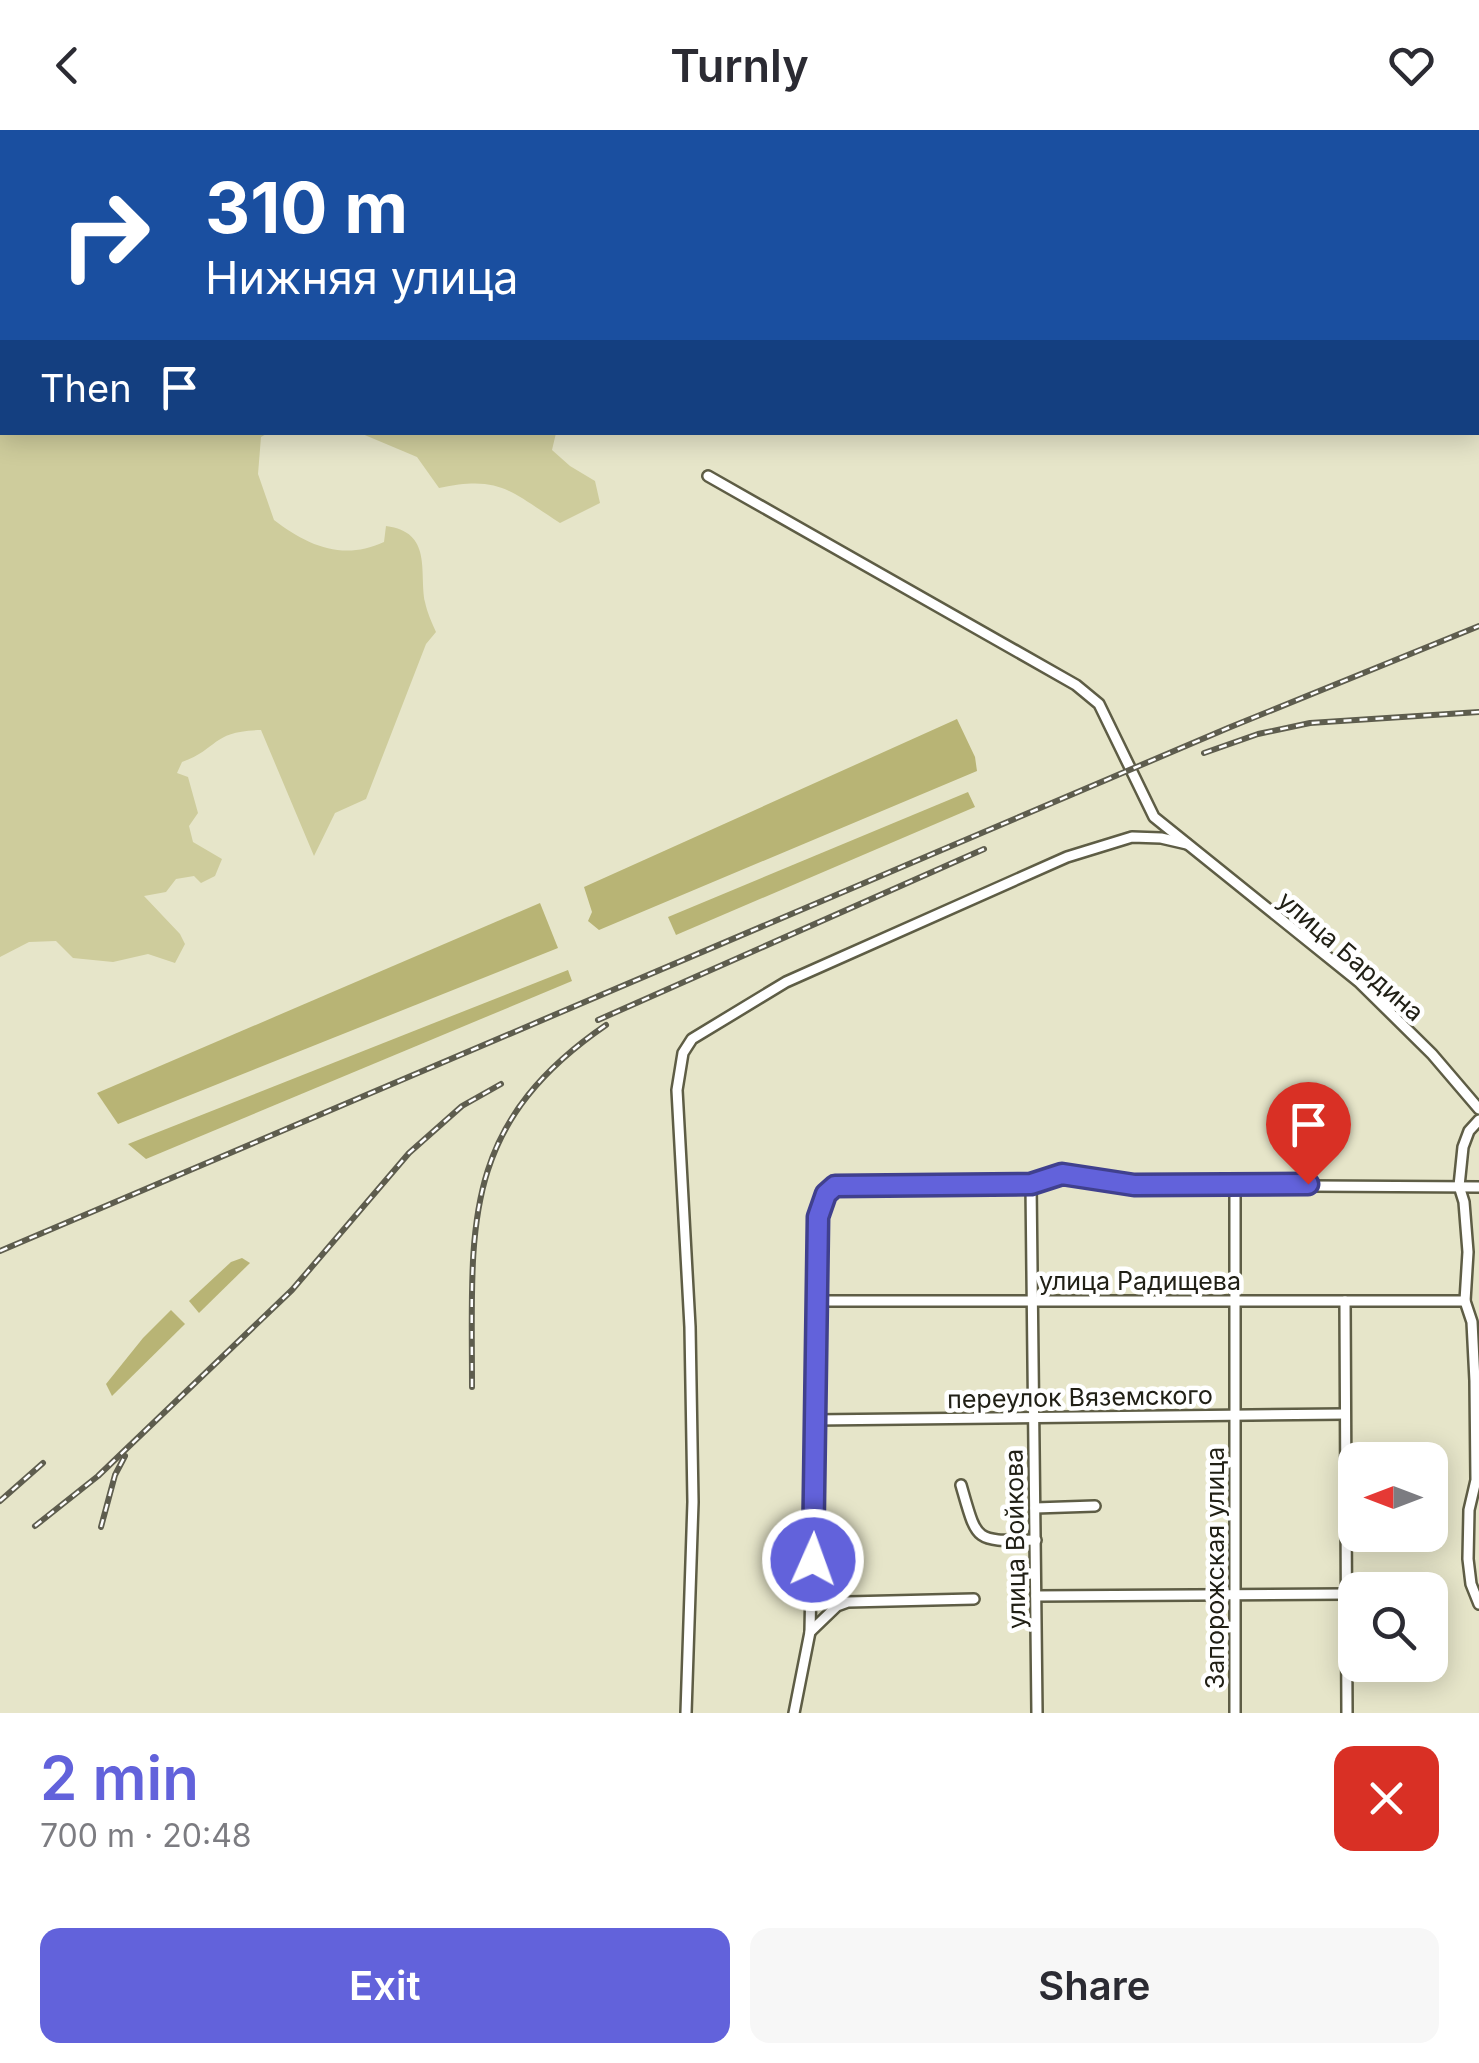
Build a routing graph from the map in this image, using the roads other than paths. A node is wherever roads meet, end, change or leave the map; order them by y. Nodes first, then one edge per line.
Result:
1 (708, 476) dead end
2 (1186, 844) junction
3 (1479, 1109) edge
4 (1479, 1120) edge
5 (1031, 1184) junction
6 (1235, 1184) junction
7 (1459, 1186) junction
8 (1479, 1187) edge
9 (815, 1301) junction
10 (1033, 1301) junction
11 (1235, 1302) junction
12 (1345, 1302) junction
13 (1465, 1302) junction
14 (1477, 1380) edge
15 (1345, 1414) junction
16 (1235, 1415) junction
17 (1034, 1417) junction
18 (814, 1420) junction
19 (961, 1484) dead end
20 (1096, 1506) dead end
21 (1035, 1508) junction
22 (1036, 1540) junction
23 (1346, 1572) edge
24 (1235, 1594) junction
25 (1338, 1594) edge
26 (1036, 1596) junction
27 (974, 1599) dead end
28 (1479, 1604) edge
29 (810, 1632) junction
30 (1347, 1682) edge
31 (686, 1713) edge
32 (794, 1713) edge
33 (1037, 1713) edge
34 (1235, 1713) edge
35 (1347, 1713) edge

1 - 2 street, улица Бардина
2 - 3 street, улица Бардина
2 - 31 street
4 - 7 street
5 - 6 street
5 - 9 street
5 - 10 street, улица Войкова
6 - 7 street
6 - 11 street, Запорожская улица
7 - 8 street
7 - 13 street
9 - 10 street, улица Радищева
9 - 18 street
10 - 11 street, улица Радищева
10 - 17 street, улица Войкова
11 - 12 street, улица Радищева
11 - 16 street, Запорожская улица
12 - 13 street, улица Радищева
12 - 15 street
13 - 14 street
14 - 28 street
15 - 16 street, переулок Вяземского
15 - 23 street
16 - 17 street, переулок Вяземского
16 - 24 street, Запорожская улица
17 - 18 street, переулок Вяземского
17 - 21 street, улица Войкова
18 - 29 street
19 - 22 street
20 - 21 street
21 - 22 street, улица Войкова
22 - 26 street, улица Войкова
24 - 25 street
24 - 26 street
24 - 34 street, Запорожская улица
26 - 33 street, улица Войкова
27 - 29 street
29 - 32 street
30 - 35 street

